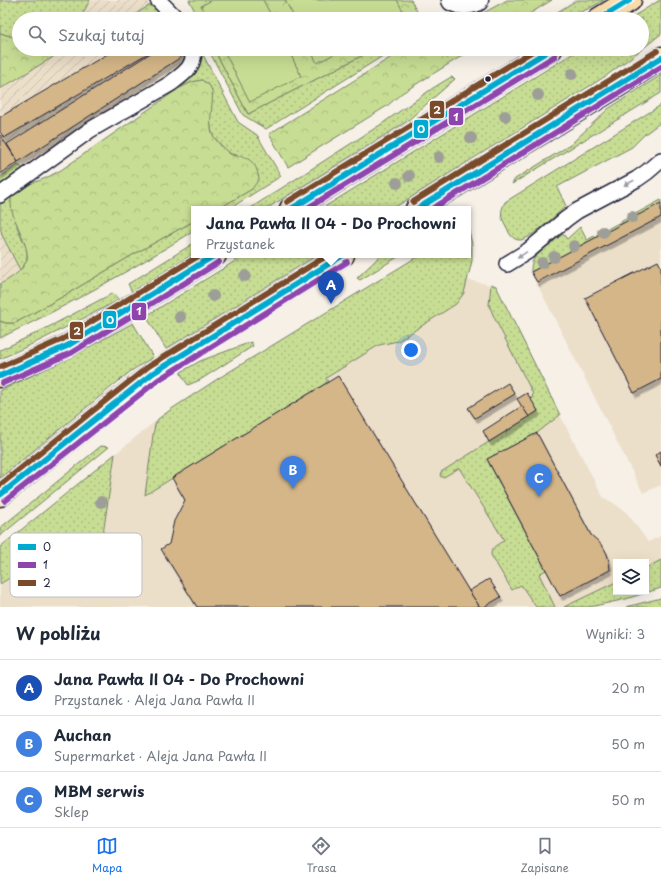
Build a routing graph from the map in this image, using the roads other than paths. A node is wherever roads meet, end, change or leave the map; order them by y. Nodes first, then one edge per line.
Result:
1 (158, 0) edge
2 (453, 0) edge
3 (477, 0) edge
4 (630, 0) edge
5 (170, 12) edge
6 (610, 12) edge
7 (194, 56) edge
8 (540, 56) edge
9 (661, 58) edge
10 (661, 160) edge
11 (0, 195) edge
12 (296, 206) edge
13 (422, 206) edge
14 (210, 258) edge
15 (338, 258) edge
16 (507, 264) dead end
17 (0, 376) edge
18 (0, 495) edge

1 - 5 lane
2 - 3 street
4 - 6 main road
7 - 11 lane
8 - 12 main road
9 - 13 main road
10 -> 16 lane
14 - 17 main road
15 - 18 main road

